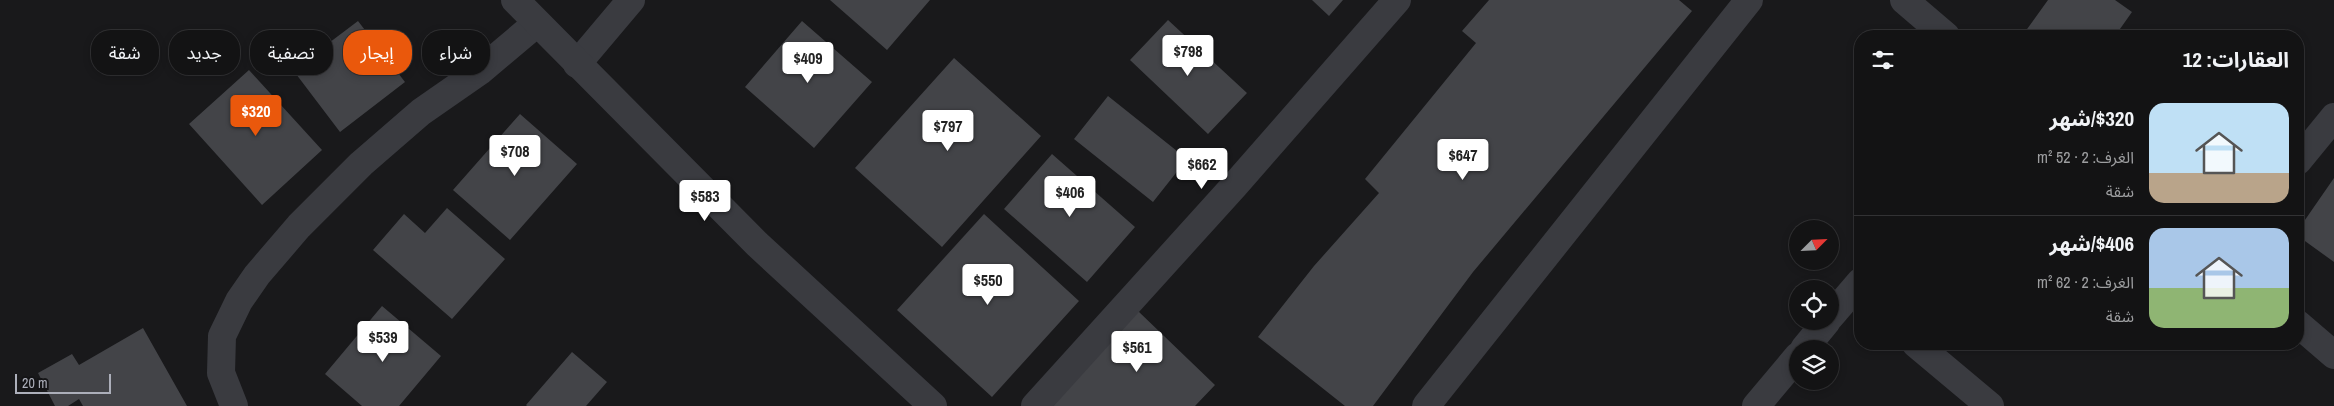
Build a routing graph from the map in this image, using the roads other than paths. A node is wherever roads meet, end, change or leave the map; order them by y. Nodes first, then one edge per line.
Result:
1 (515, 0) edge
2 (632, 0) edge
3 (1397, 0) edge
4 (1749, 0) edge
5 (1904, 0) edge
6 (537, 23) junction
7 (1939, 30) edge
8 (577, 64) junction
9 (2334, 117) edge
10 (2304, 154) edge
11 (1854, 294) edge
12 (1839, 308) edge
13 (2304, 329) edge
14 (1820, 330) edge
15 (1811, 340) edge
16 (1923, 350) edge
17 (2334, 355) edge
18 (1789, 367) edge
19 (234, 406) edge
20 (933, 406) edge
21 (1035, 406) edge
22 (1426, 406) edge
23 (1756, 406) edge
24 (1990, 406) edge

1 - 6 street
2 - 8 street
3 - 21 street
4 - 22 street
5 - 7 street
6 - 8 street
6 - 19 street
8 - 20 street
9 - 10 street
11 - 12 street
13 - 17 street
14 - 15 street
16 - 24 street
18 - 23 street

